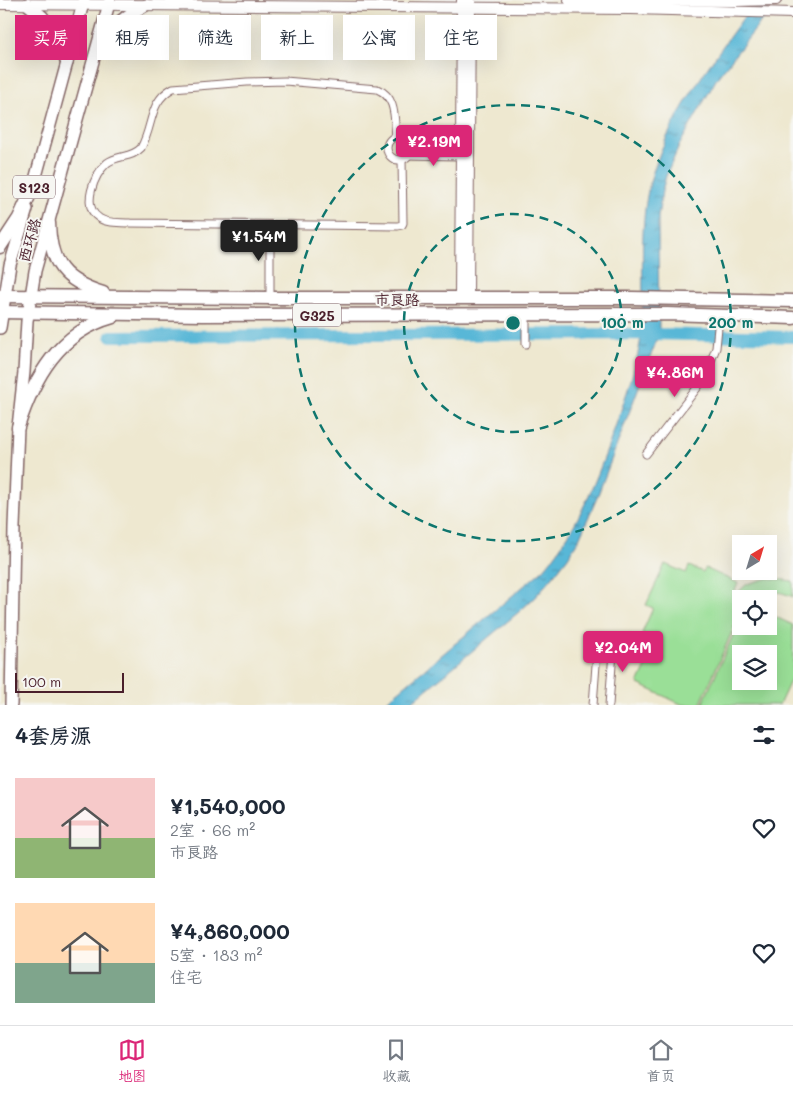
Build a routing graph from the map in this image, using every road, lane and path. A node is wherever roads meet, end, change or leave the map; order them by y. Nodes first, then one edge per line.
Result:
1 (569, 0) edge
2 (589, 0) edge
3 (776, 0) edge
4 (696, 1) edge
5 (84, 2) edge
6 (110, 2) edge
7 (631, 3) edge
8 (648, 3) edge
9 (0, 4) edge
10 (27, 4) junction
11 (466, 4) edge
12 (146, 5) junction
13 (788, 12) edge
14 (106, 15) edge
15 (129, 15) edge
16 (97, 48) edge
17 (67, 63) junction
18 (396, 137) junction
19 (409, 143) junction
20 (460, 144) junction
21 (460, 156) junction
22 (405, 157) junction
23 (35, 184) junction
24 (49, 223) junction
25 (270, 224) junction
26 (0, 247) edge
27 (2, 296) edge
28 (31, 296) junction
29 (117, 297) junction
30 (134, 297) junction
31 (270, 298) junction
32 (464, 299) junction
33 (793, 301) edge
34 (1, 312) edge
35 (28, 312) junction
36 (130, 314) junction
37 (793, 318) edge
38 (526, 319) junction
39 (718, 320) junction
40 (0, 328) edge
41 (526, 344) dead end
42 (18, 427) junction
43 (646, 454) dead end
44 (598, 638) dead end
45 (614, 639) dead end
46 (11, 705) edge
47 (593, 705) edge
48 (609, 705) edge

1 - 2 street
2 - 7 street
3 - 4 street
4 - 8 street
5 - 6 street
5 - 10 street
5 - 17 main road, 西环路 / S123
6 - 12 street
6 - 14 main road, 西环路 / S123
7 - 8 street
7 - 11 street
8 - 13 street
9 - 10 street
10 - 17 main road
11 - 12 street
11 - 20 street
11 - 32 street
12 - 15 main road
16 - 24 main road, 西环路 / S123
17 - 23 main road, 西环路 / S123
18 - 19 street
18 - 22 street
18 - 25 street
19 - 20 street
19 - 22 street
20 - 21 street
21 - 22 street
21 - 32 street
22 - 25 street
23 - 26 highway
23 - 27 main road, 西环路 / S123
24 - 28 main road, 西环路 / S123
24 - 29 highway
25 - 31 street
27 - 28 highway, 市良路 / G325
27 - 34 main road, 西环路 / S123
28 - 29 highway, 市良路 / G325
28 - 35 main road, 西环路 / S123
29 - 30 highway, 市良路 / G325
30 - 31 highway, 市良路 / G325
30 - 36 highway
31 - 32 highway, 市良路 / G325
32 - 33 highway, 市良路 / G325
34 - 35 highway, 市良路 / G325
34 - 40 main road, 西环路 / S123
35 - 36 highway, 市良路 / G325
35 - 42 main road, 西环路 / S123
36 - 38 highway, 市良路 / G325
36 - 42 highway
37 - 39 highway, 市良路 / G325
38 - 39 highway, 市良路 / G325
38 - 41 street
39 - 43 street
42 - 46 main road, 西环路 / S123
44 - 47 street
45 - 48 street

